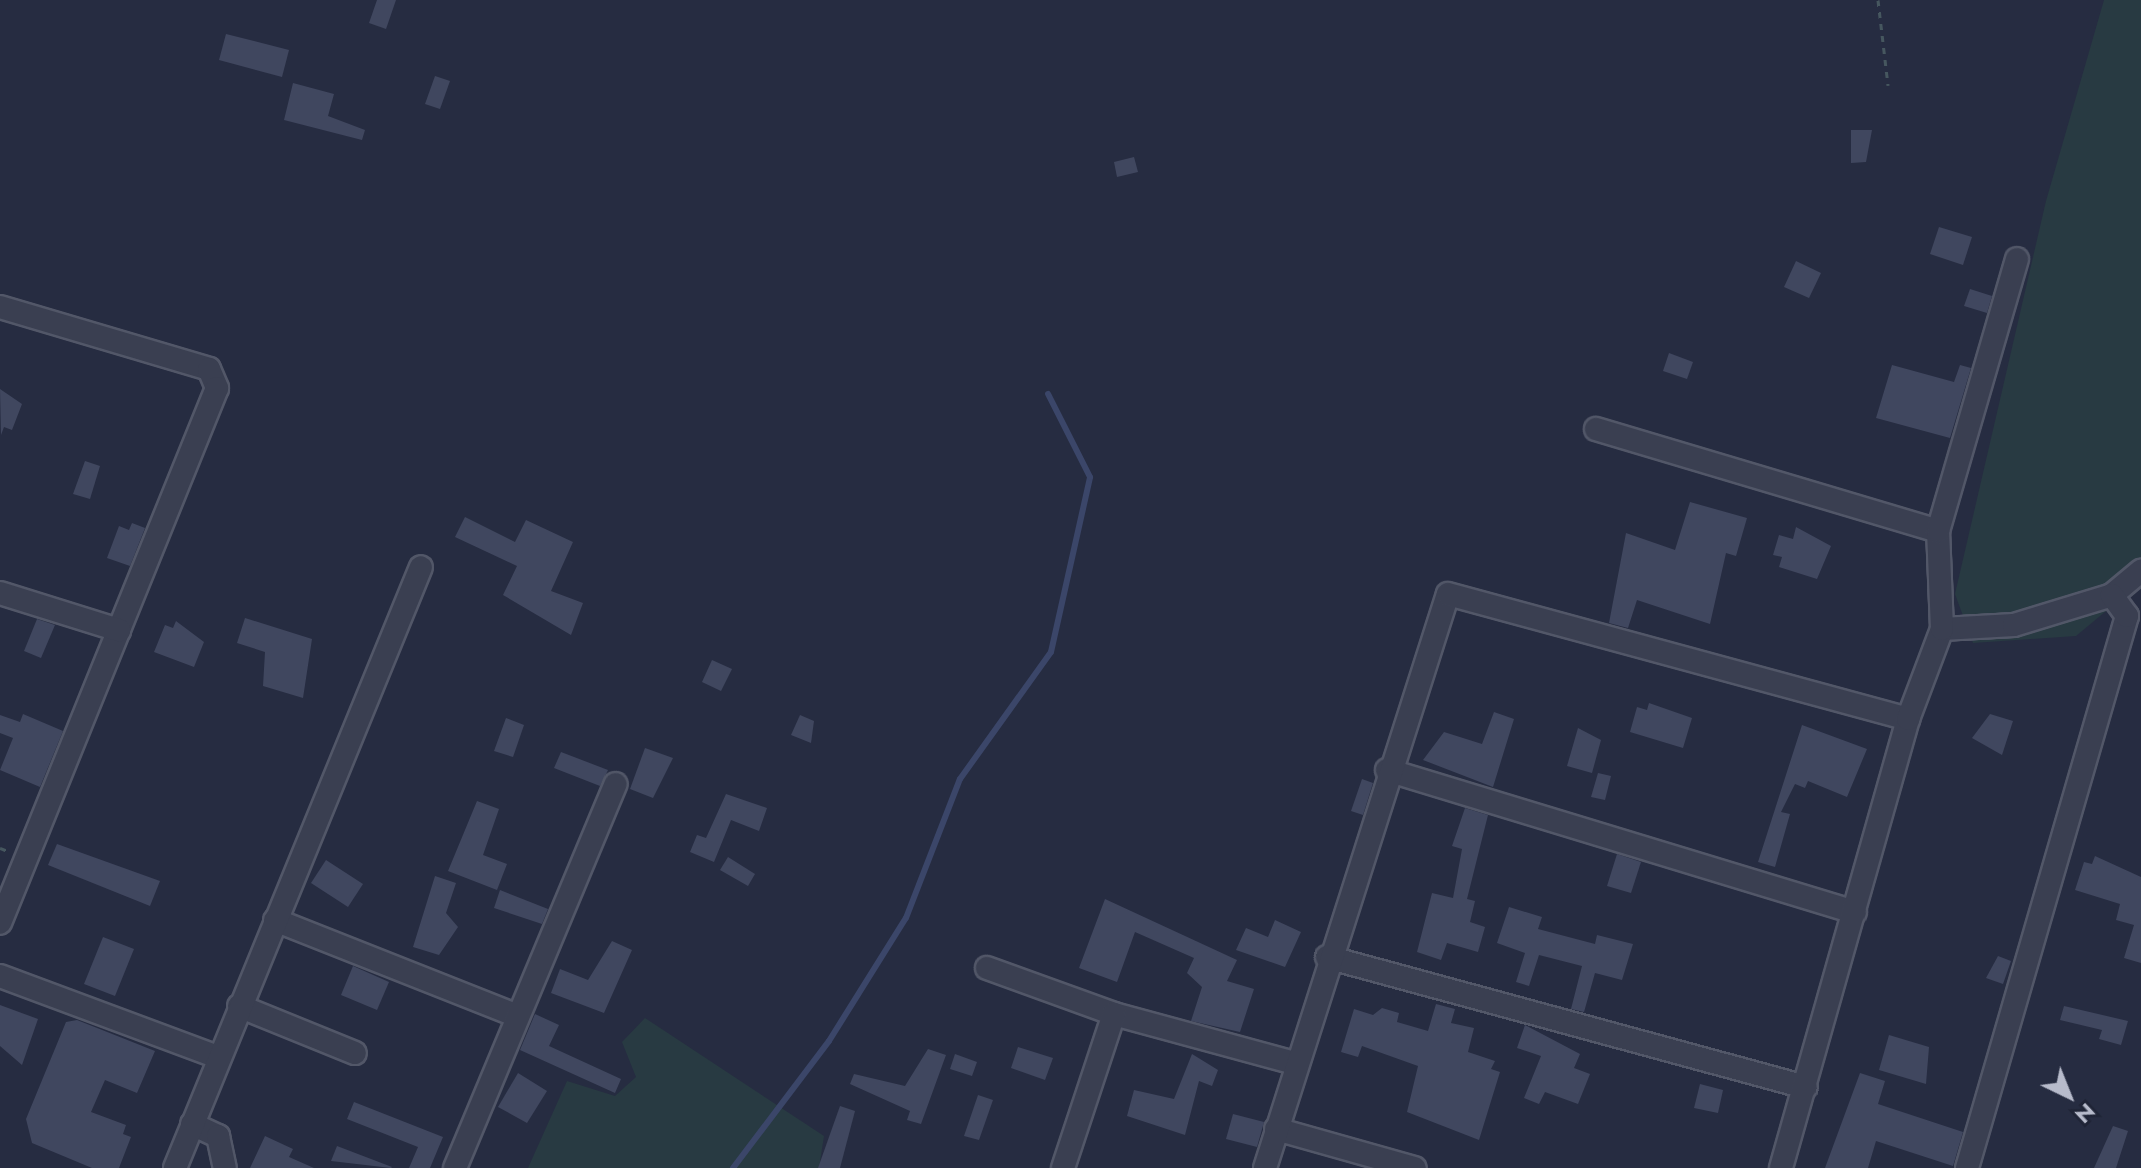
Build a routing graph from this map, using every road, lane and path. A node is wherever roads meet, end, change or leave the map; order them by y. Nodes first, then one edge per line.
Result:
1 (1878, 0) edge
2 (1888, 85) dead end
3 (2017, 259) dead end
4 (0, 307) edge
5 (1596, 429) dead end
6 (1938, 531) junction
7 (421, 567) dead end
8 (2141, 571) edge
9 (0, 593) edge
10 (2112, 595) junction
11 (1942, 629) junction
12 (119, 630) junction
13 (1908, 719) junction
14 (1387, 770) junction
15 (616, 784) dead end
16 (1855, 912) junction
17 (275, 920) junction
18 (0, 923) edge
19 (1327, 957) junction
20 (987, 968) dead end
21 (0, 976) edge
22 (239, 1006) junction
23 (1114, 1014) junction
24 (518, 1016) junction
25 (355, 1053) dead end
26 (218, 1057) junction
27 (1294, 1063) junction
28 (1806, 1087) junction
29 (192, 1124) junction
30 (1276, 1129) junction
31 (175, 1168) edge
32 (225, 1168) edge
33 (455, 1168) edge
34 (1063, 1168) edge
35 (1265, 1168) edge
36 (1415, 1168) edge
37 (1781, 1168) edge
38 (1967, 1168) edge

1 - 2 path
3 - 6 street
4 - 12 street
5 - 6 street
6 - 11 street
7 - 17 street
8 - 10 street
9 - 12 street
10 - 11 street
10 - 38 street
11 - 13 street
12 - 18 street
13 - 14 street
13 - 16 street
14 - 16 street
14 - 19 street
15 - 24 street
16 - 28 street
17 - 22 street
17 - 24 street
19 - 27 street
19 - 28 street
20 - 23 street
21 - 26 street
22 - 25 street
22 - 26 street
23 - 27 street
23 - 34 street
24 - 33 street
26 - 29 street
27 - 30 street
28 - 37 street
29 - 31 street
29 - 32 street
30 - 35 street
30 - 36 street

